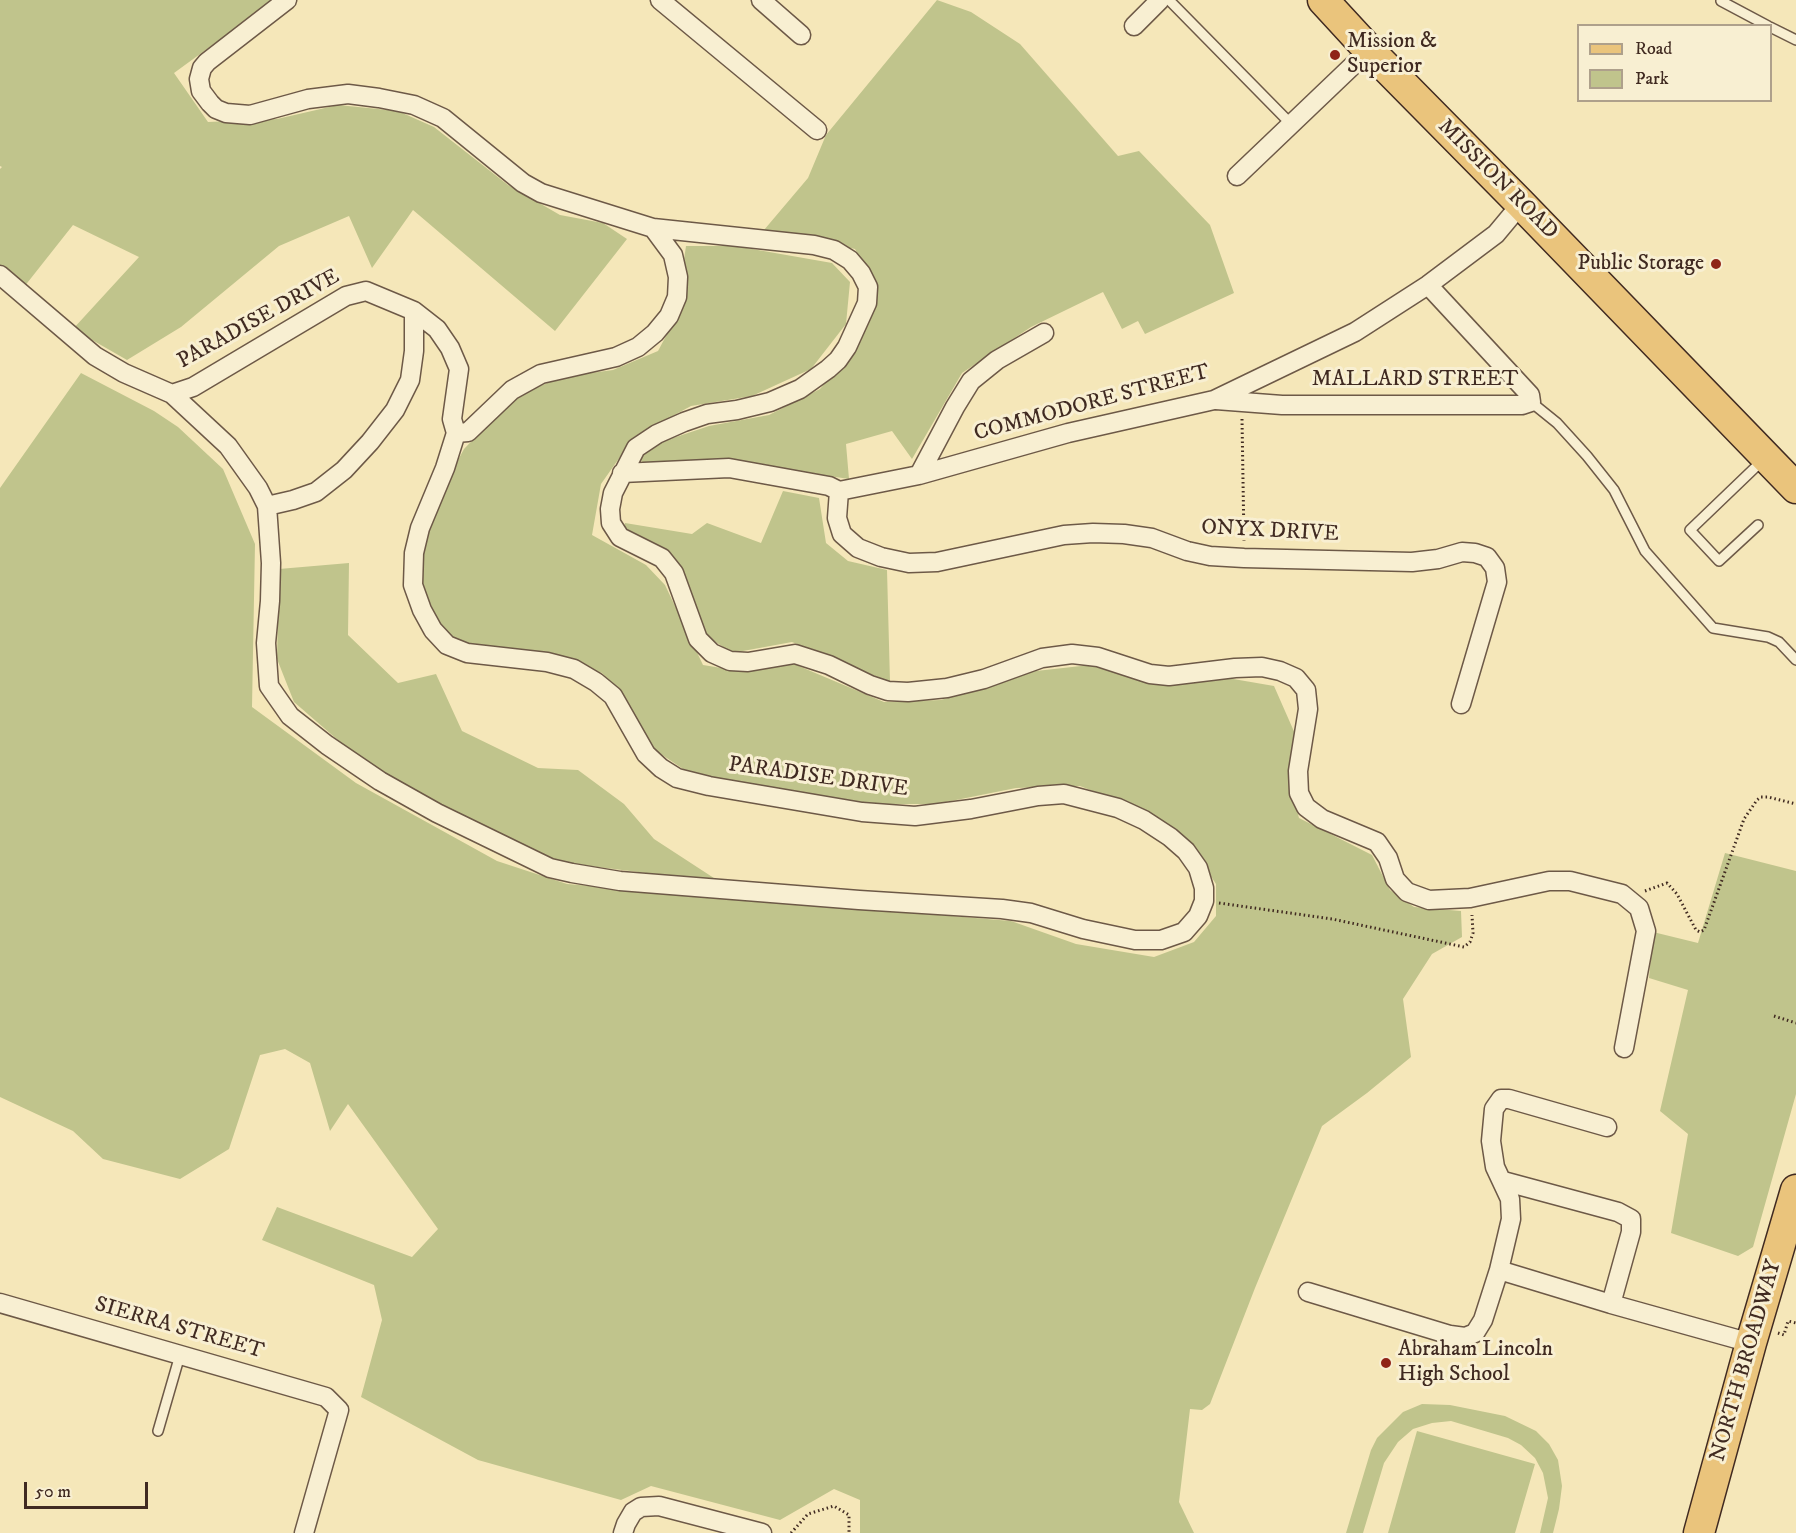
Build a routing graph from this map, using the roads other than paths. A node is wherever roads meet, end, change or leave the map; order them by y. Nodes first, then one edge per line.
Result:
1 (287, 0) edge
2 (660, 0) edge
3 (761, 0) edge
4 (1160, 0) edge
5 (1169, 0) edge
6 (1721, 1) edge
7 (1331, 6) edge
8 (1765, 24) edge
9 (1134, 26) dead end
10 (1772, 28) edge
11 (801, 35) dead end
12 (1796, 40) edge
13 (1369, 50) junction
14 (1291, 124) junction
15 (818, 130) dead end
16 (1237, 176) dead end
17 (1521, 204) junction
18 (652, 228) junction
19 (0, 275) edge
20 (1428, 285) junction
21 (414, 311) junction
22 (1044, 333) dead end
23 (172, 394) junction
24 (1214, 400) junction
25 (1531, 402) junction
26 (456, 433) junction
27 (1766, 457) junction
28 (622, 473) junction
29 (919, 475) junction
30 (1796, 488) edge
31 (839, 491) junction
32 (267, 506) junction
33 (1758, 525) dead end
34 (1796, 660) edge
35 (1461, 704) dead end
36 (1624, 1048) dead end
37 (1607, 1127) dead end
38 (1503, 1181) junction
39 (1796, 1190) edge
40 (1499, 1270) junction
41 (1308, 1292) dead end
42 (0, 1303) edge
43 (1611, 1304) junction
44 (1751, 1343) junction
45 (180, 1355) junction
46 (158, 1431) dead end
47 (304, 1533) edge
48 (623, 1533) edge
49 (762, 1533) edge
50 (1699, 1533) edge

1 - 18 street
2 - 15 street
3 - 11 street
4 - 9 street
5 - 14 lane
6 - 8 lane
7 - 13 main road, MISSION ROAD
10 - 12 lane
13 - 14 street
13 - 17 main road, MISSION ROAD
14 - 16 street
17 - 20 street, COMMODORE STREET
17 - 27 main road, MISSION ROAD
18 - 26 street
18 - 28 street
19 - 23 street
20 - 24 street, COMMODORE STREET
20 - 25 street, MALLARD STREET
21 - 23 street, PARADISE DRIVE
21 - 26 street, PARADISE DRIVE
21 - 32 street
22 - 29 street
23 - 32 street
24 - 25 street, MALLARD STREET
24 - 29 street, COMMODORE STREET
25 - 34 lane
26 - 32 street, PARADISE DRIVE
27 - 30 main road, MISSION ROAD
27 - 33 lane
28 - 31 street, COMMODORE STREET
28 - 36 street
29 - 31 street, COMMODORE STREET
31 - 35 street, ONYX DRIVE
37 - 38 street
38 - 40 street
38 - 43 street
39 - 44 main road, NORTH BROADWAY
40 - 41 street
40 - 43 street
42 - 45 street, SIERRA STREET
43 - 44 street
44 - 50 main road, NORTH BROADWAY
45 - 46 lane
45 - 47 street, SIERRA STREET
48 - 49 street

